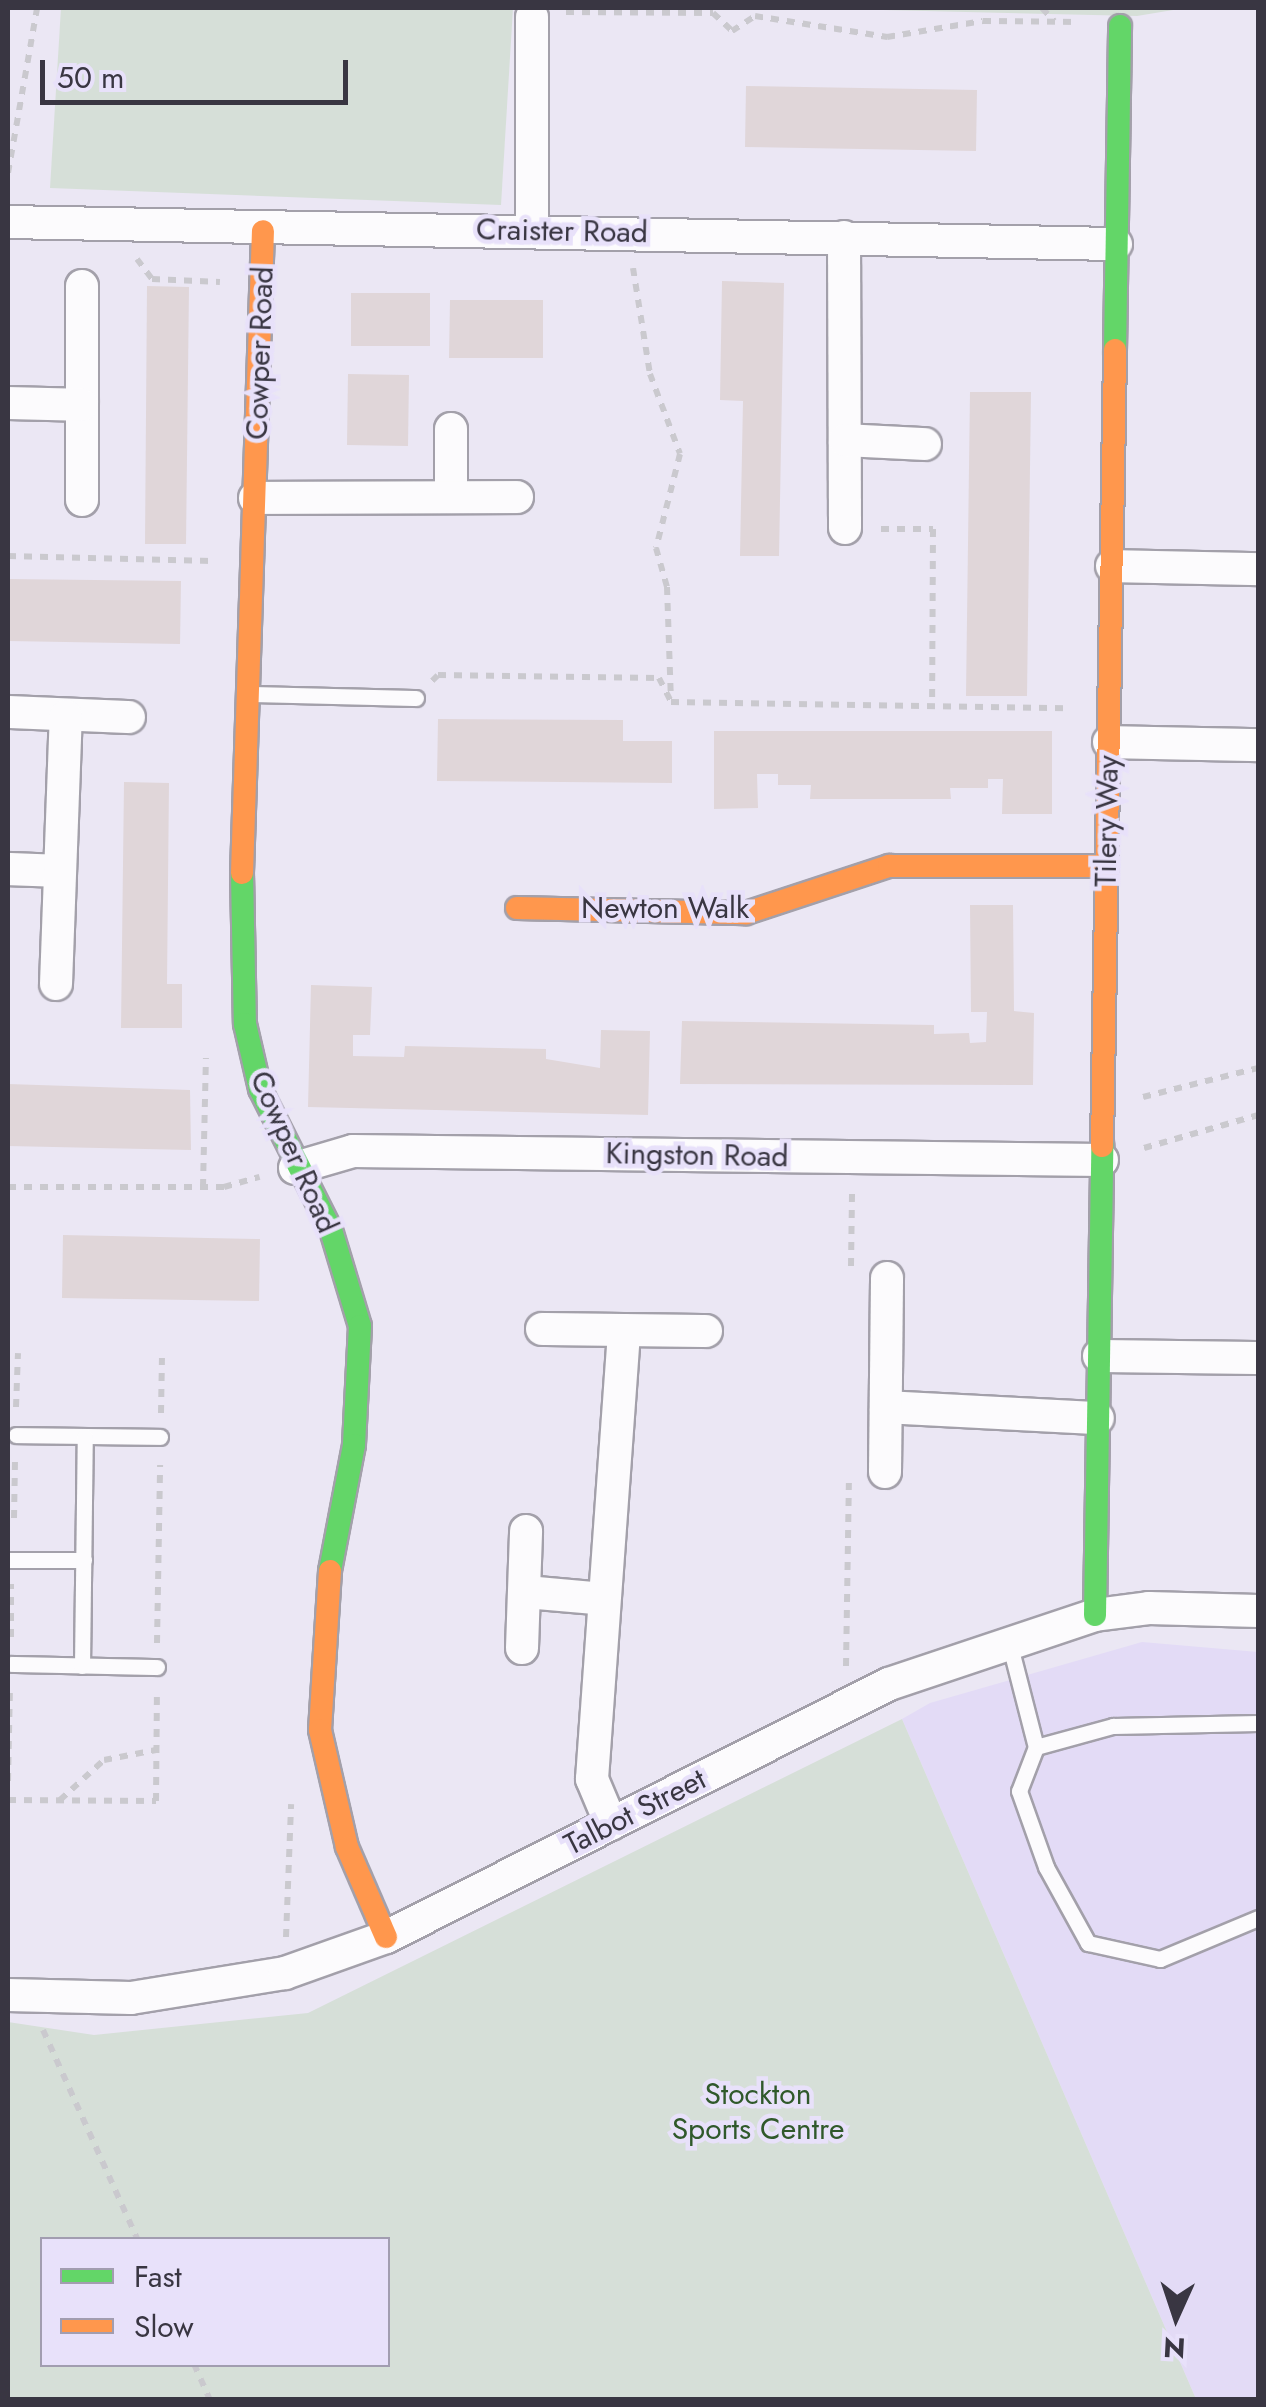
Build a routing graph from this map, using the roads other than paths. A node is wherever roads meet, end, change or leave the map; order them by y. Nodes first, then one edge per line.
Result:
1 (532, 17) dead end
2 (1120, 26) road end
3 (8, 222) edge
4 (532, 230) junction
5 (264, 231) junction
6 (844, 237) junction
7 (1116, 244) junction
8 (82, 286) dead end
9 (8, 403) edge
10 (82, 405) junction
11 (451, 428) dead end
12 (845, 440) junction
13 (925, 444) dead end
14 (451, 497) junction
15 (517, 497) dead end
16 (256, 498) junction
17 (82, 500) dead end
18 (845, 528) road end
19 (1112, 566) junction
20 (1258, 569) edge
21 (250, 694) junction
22 (416, 698) road end
23 (8, 712) edge
24 (66, 716) junction
25 (130, 717) dead end
26 (1109, 742) junction
27 (1258, 744) edge
28 (1106, 866) junction
29 (8, 869) edge
30 (59, 870) junction
31 (517, 908) dead end
32 (56, 984) dead end
33 (1102, 1160) junction
34 (295, 1168) junction
35 (887, 1278) dead end
36 (542, 1329) dead end
37 (624, 1330) junction
38 (706, 1331) dead end
39 (1099, 1356) junction
40 (1258, 1358) edge
41 (886, 1408) junction
42 (1098, 1418) junction
43 (16, 1435) dead end
44 (86, 1436) junction
45 (160, 1437) road end
46 (886, 1472) dead end
47 (526, 1531) dead end
48 (8, 1560) edge
49 (84, 1560) junction
50 (526, 1592) junction
51 (604, 1598) junction
52 (1258, 1611) edge
53 (1095, 1615) junction
54 (1008, 1642) junction
55 (522, 1648) dead end
56 (11, 1664) dead end
57 (82, 1666) junction
58 (157, 1667) road end
59 (1258, 1722) edge
60 (1036, 1747) junction
61 (612, 1824) junction
62 (1258, 1918) edge
63 (386, 1937) junction
64 (18, 1996) edge

1 - 4 street
2 - 7 street, Tilery Way
3 - 5 street, Craister Road
4 - 5 street, Craister Road
4 - 6 street, Craister Road
5 - 16 street, Cowper Road
6 - 7 street, Craister Road
6 - 12 street
7 - 19 street, Tilery Way
8 - 10 street
9 - 10 street
10 - 17 street
11 - 14 street
12 - 13 street
12 - 18 street
14 - 15 street
14 - 16 street
16 - 21 street, Cowper Road
19 - 20 street
19 - 26 street, Tilery Way
21 - 22 lane
21 - 34 street, Cowper Road
23 - 24 street
24 - 25 street
24 - 30 street
26 - 27 street
26 - 28 street, Tilery Way
28 - 31 street, Newton Walk
28 - 33 street, Tilery Way
29 - 30 street
30 - 32 street
33 - 34 street, Kingston Road
33 - 39 street, Tilery Way
34 - 63 street, Cowper Road
35 - 41 street
36 - 37 street
37 - 38 street
37 - 51 street
39 - 40 street
39 - 42 street, Tilery Way
41 - 42 street
41 - 46 street
42 - 53 street, Tilery Way
43 - 44 lane
44 - 45 lane
44 - 49 lane
47 - 50 street
48 - 49 lane
49 - 57 lane
50 - 51 street
50 - 55 street
51 - 61 street
52 - 53 street, Talbot Street
53 - 54 street, Talbot Street
54 - 60 lane
54 - 61 street, Talbot Street
56 - 57 lane
57 - 58 lane
59 - 60 lane
60 - 62 lane
61 - 63 street, Talbot Street
63 - 64 street, Talbot Street

